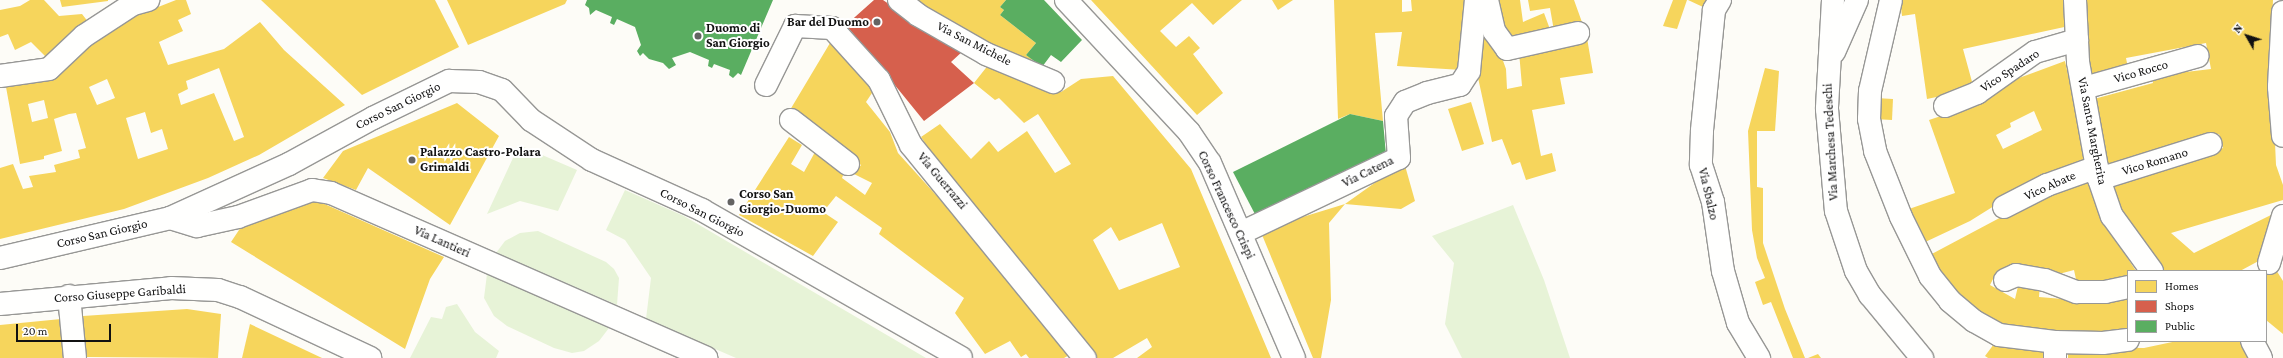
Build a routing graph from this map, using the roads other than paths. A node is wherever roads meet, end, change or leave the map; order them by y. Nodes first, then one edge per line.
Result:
1 (148, 0) edge
2 (898, 0) edge
3 (1066, 0) edge
4 (1476, 0) edge
5 (1487, 0) edge
6 (1720, 0) edge
7 (1833, 0) edge
8 (1857, 0) edge
9 (1891, 0) edge
10 (2075, 0) edge
11 (2283, 12) edge
12 (1578, 33) dead end
13 (2077, 40) junction
14 (2198, 56) dead end
15 (1828, 68) junction
16 (0, 76) edge
17 (1053, 82) dead end
18 (766, 85) dead end
19 (2084, 88) junction
20 (1945, 106) dead end
21 (791, 120) dead end
22 (2283, 136) edge
23 (2211, 144) dead end
24 (848, 164) dead end
25 (2098, 173) junction
26 (2004, 208) dead end
27 (2283, 216) edge
28 (170, 218) junction
29 (1240, 233) junction
30 (0, 258) edge
31 (2269, 263) dead end
32 (2151, 270) edge
33 (2005, 280) dead end
34 (2127, 287) edge
35 (69, 296) junction
36 (0, 304) edge
37 (2127, 340) edge
38 (2253, 342) edge
39 (2055, 350) edge
40 (75, 358) edge
41 (370, 358) edge
42 (706, 358) edge
43 (961, 358) edge
44 (1085, 358) edge
45 (1294, 358) edge
46 (1758, 358) edge
47 (1922, 358) edge
48 (2261, 358) edge

1 - 16 street
2 - 17 street, Via San Michele
3 - 29 street, Corso Francesco Crispi
4 - 29 street, Via Catena
5 - 12 street
6 - 46 street, Via Sbalzo
7 - 15 street, Via Marchesa Tedeschi
8 - 15 street
9 - 39 street
10 - 13 street, Via Santa Margherita
11 - 22 street
13 - 19 street, Via Santa Margherita
13 - 20 street, Vico Spadaro
14 - 19 street, Vico Rocco
15 - 47 street, Via Marchesa Tedeschi
18 - 44 street, Via Guerrazzi
19 - 25 street, Via Santa Margherita
21 - 24 street
23 - 25 street, Vico Romano
25 - 26 street, Vico Abate
25 - 32 street, Via Santa Margherita
27 - 31 street
28 - 30 street, Corso San Giorgio
28 - 42 street, Via Lantieri
28 - 43 street, Corso San Giorgio
29 - 45 street, Corso Francesco Crispi
33 - 34 street
35 - 36 street, Corso Giuseppe Garibaldi
35 - 40 street
35 - 41 street, Corso Giuseppe Garibaldi
37 - 39 street
38 - 48 street

